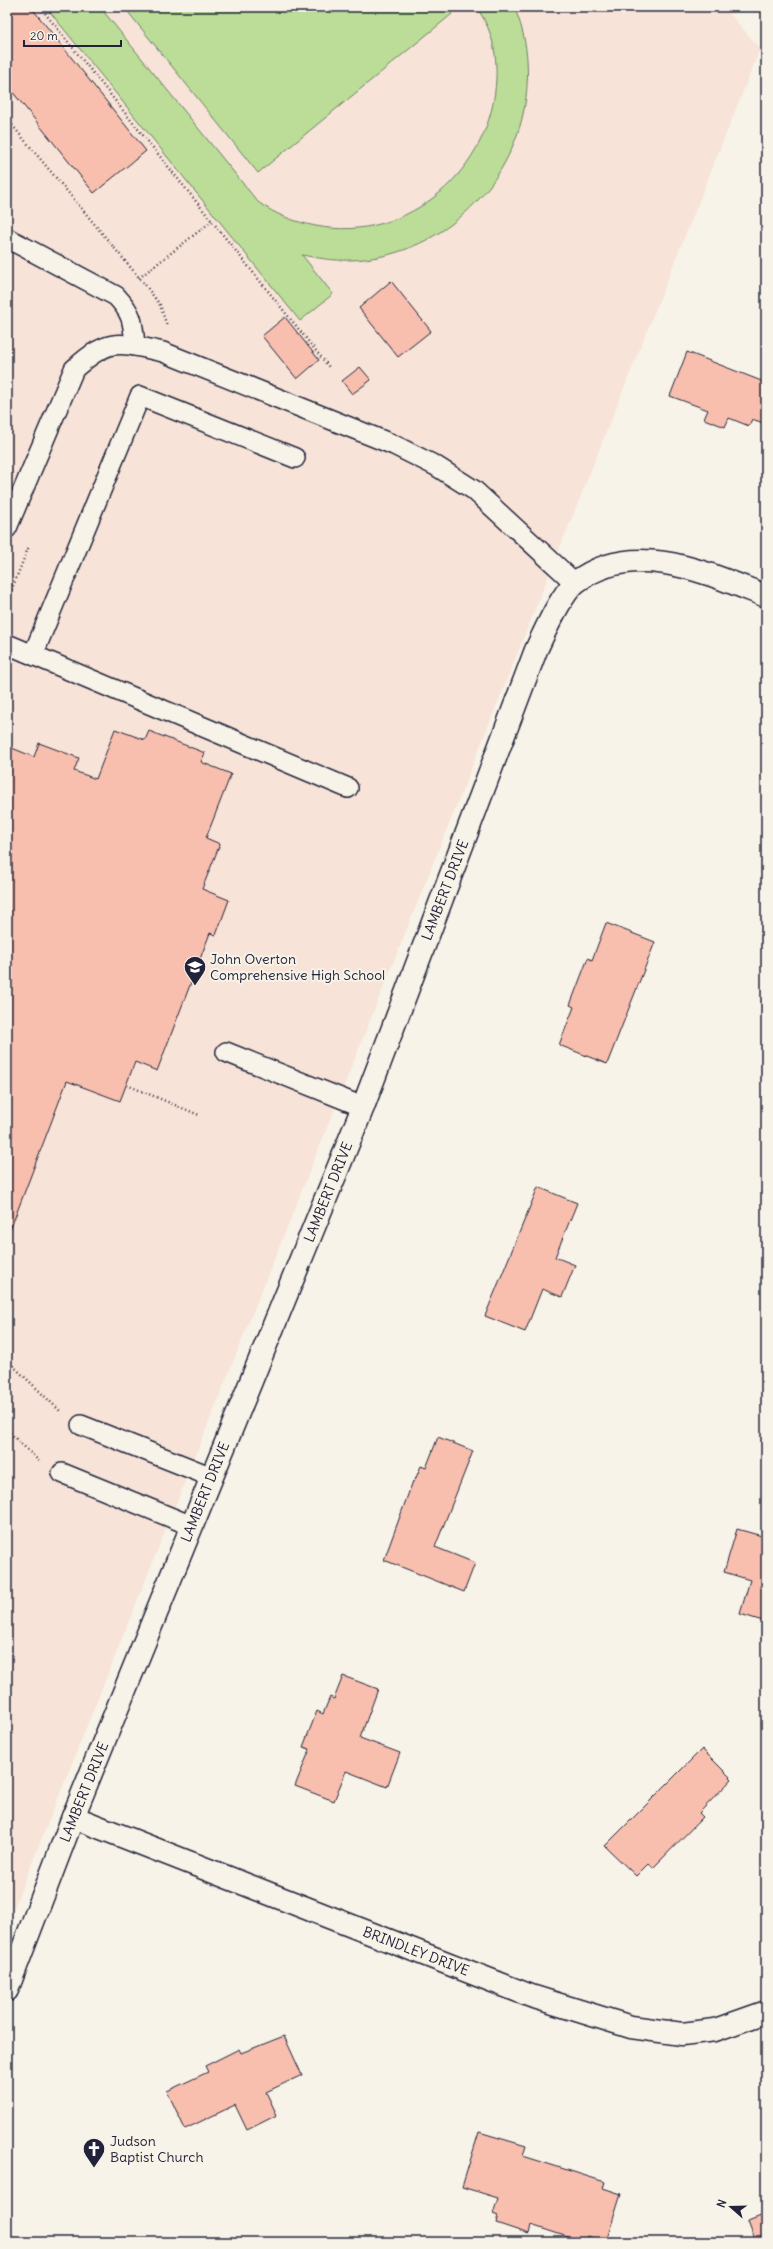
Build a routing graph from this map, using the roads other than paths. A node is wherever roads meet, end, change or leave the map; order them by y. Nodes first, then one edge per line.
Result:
1 (7, 238) edge
2 (136, 346) junction
3 (295, 458) dead end
4 (7, 528) edge
5 (575, 583) junction
6 (766, 596) edge
7 (7, 644) edge
8 (33, 655) junction
9 (348, 788) dead end
10 (226, 1052) dead end
11 (363, 1107) junction
12 (81, 1424) dead end
13 (62, 1473) dead end
14 (212, 1477) junction
15 (192, 1526) junction
16 (73, 1817) junction
17 (7, 1990) edge
18 (766, 2012) edge

1 - 2 lane
2 - 4 lane
2 - 5 lane
3 - 8 lane
5 - 6 street, LAMBERT DRIVE
5 - 11 street, LAMBERT DRIVE
7 - 8 lane
8 - 9 lane
10 - 11 lane
11 - 14 street, LAMBERT DRIVE
12 - 14 lane
13 - 15 lane
14 - 15 street, LAMBERT DRIVE
15 - 16 street, LAMBERT DRIVE
16 - 17 street, LAMBERT DRIVE
16 - 18 street, BRINDLEY DRIVE

